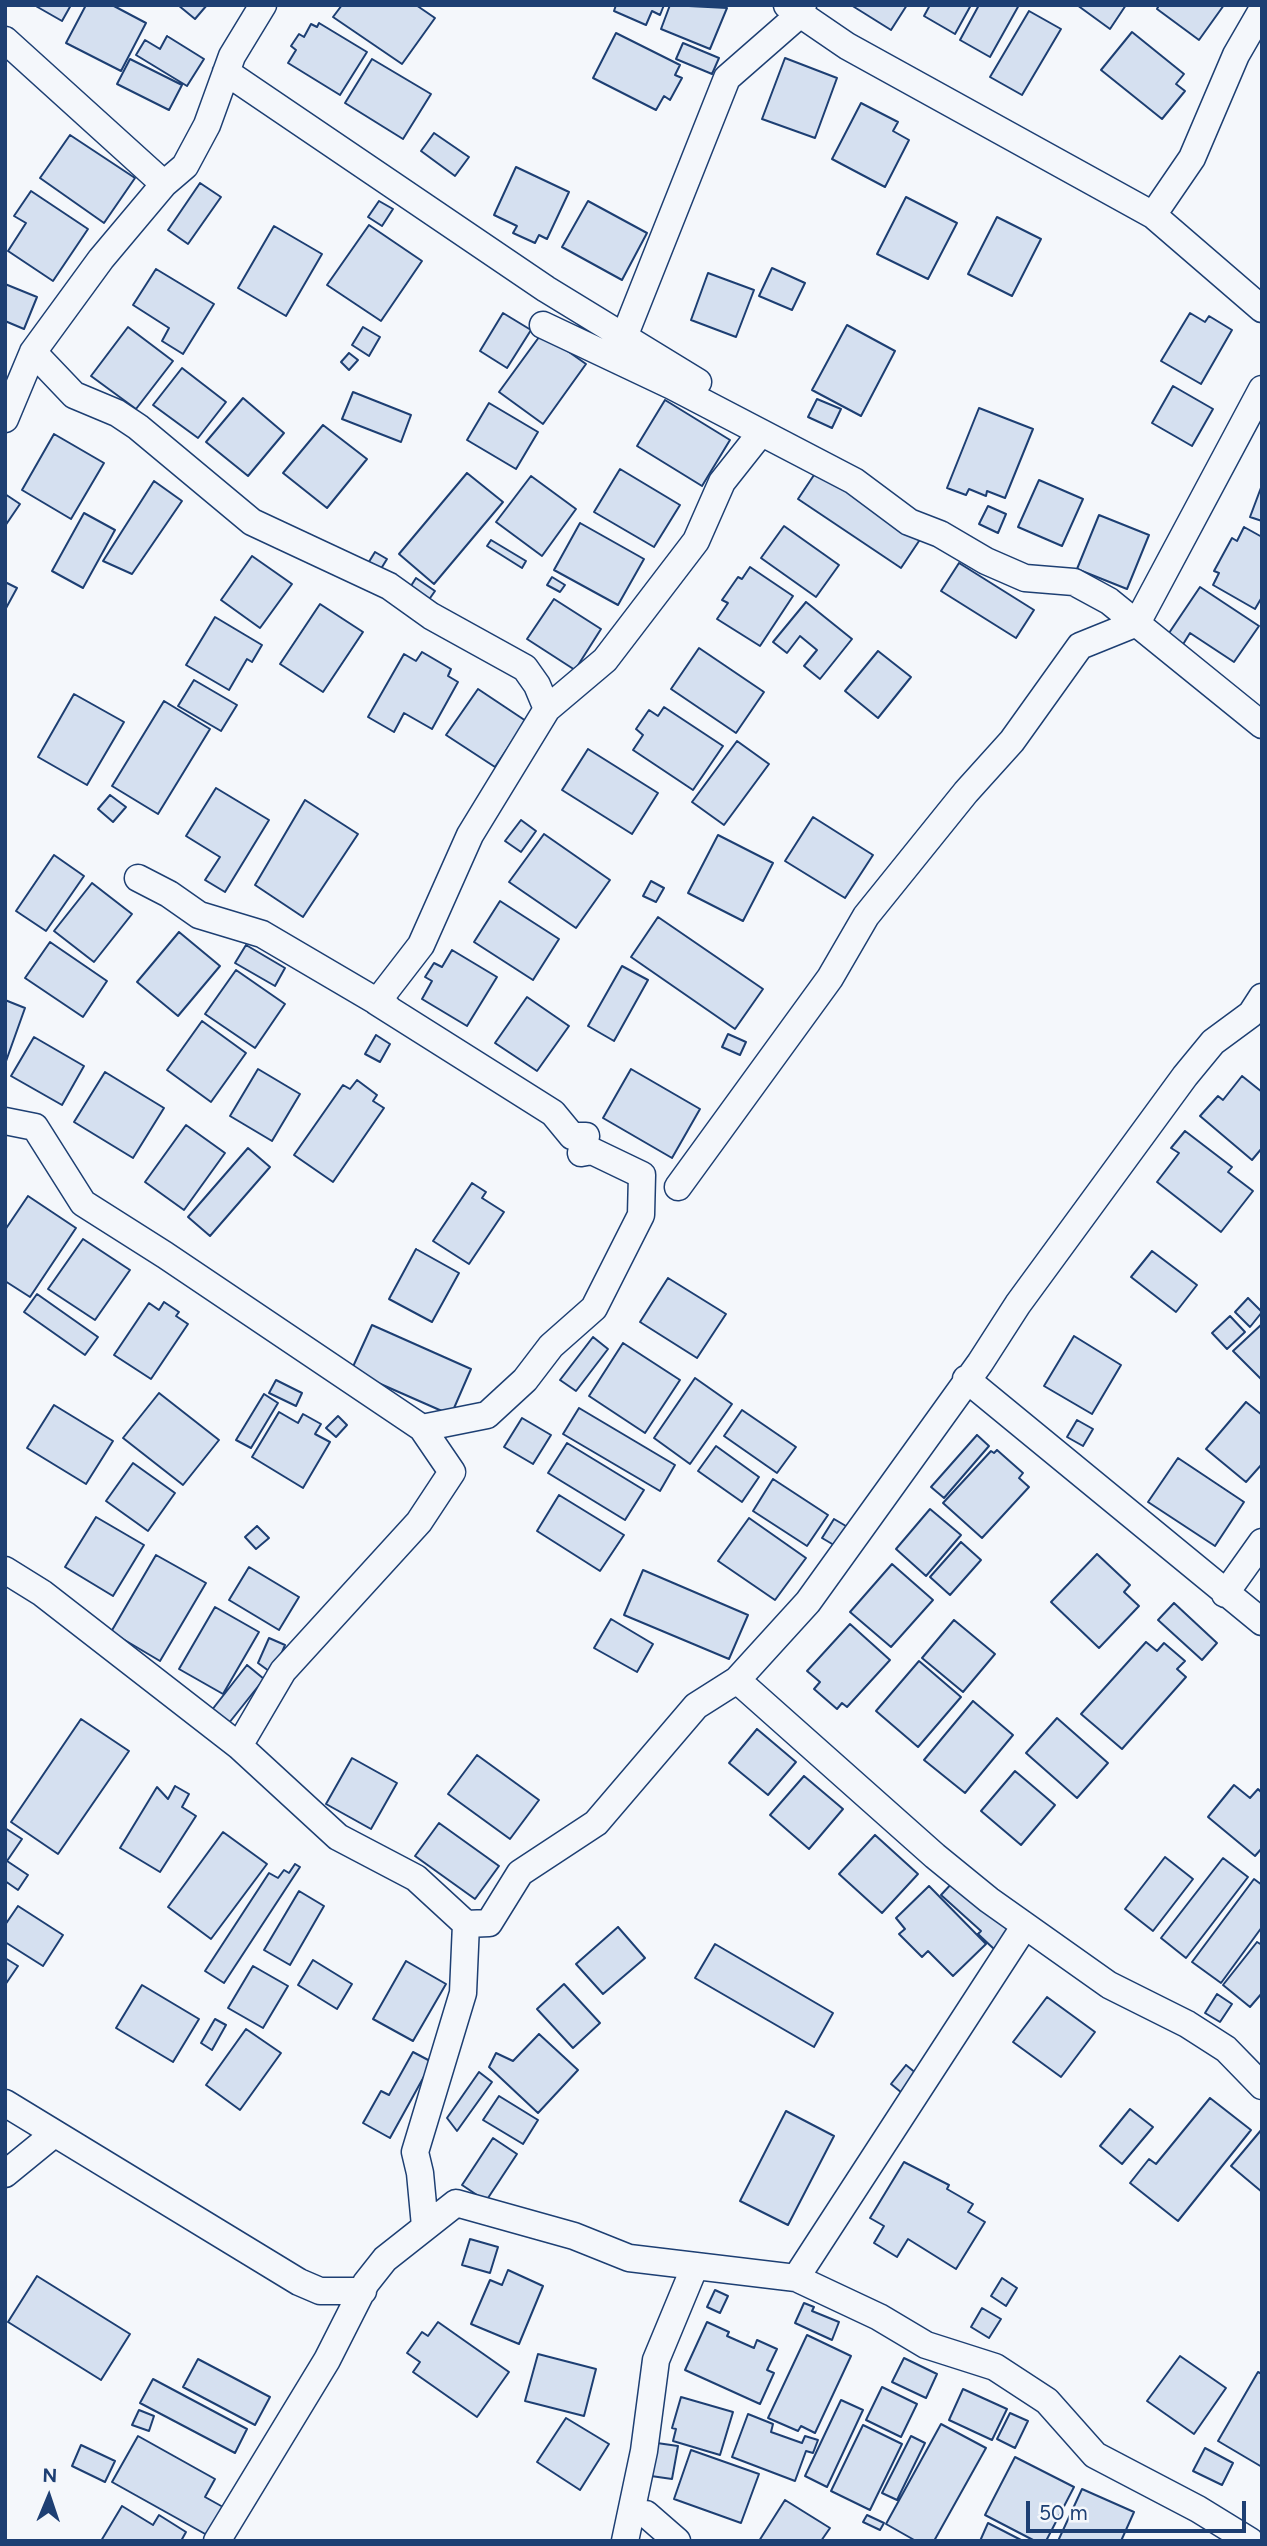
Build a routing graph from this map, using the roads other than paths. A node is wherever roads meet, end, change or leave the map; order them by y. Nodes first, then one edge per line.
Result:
1 (263, 5) edge
2 (796, 9) edge
3 (1262, 10) edge
4 (5, 40) edge
5 (226, 72) junction
6 (164, 184) junction
7 (1153, 215) junction
8 (1262, 309) edge
9 (543, 325) dead end
10 (624, 337) junction
11 (33, 352) junction
12 (1262, 388) edge
13 (5, 419) edge
14 (760, 427) junction
15 (1137, 623) junction
16 (547, 709) junction
17 (1262, 725) edge
18 (138, 878) dead end
19 (1262, 997) edge
20 (377, 1002) junction
21 (5, 1121) edge
22 (678, 1187) dead end
23 (966, 1379) junction
24 (422, 1428) junction
25 (1262, 1542) edge
26 (5, 1570) edge
27 (1225, 1594) junction
28 (1262, 1622) edge
29 (737, 1679) junction
30 (239, 1746) junction
31 (466, 1924) junction
32 (1024, 1927) junction
33 (1262, 2086) edge
34 (5, 2103) edge
35 (54, 2134) junction
36 (5, 2174) edge
37 (425, 2225) junction
38 (695, 2266) junction
39 (796, 2278) junction
40 (363, 2291) junction
41 (646, 2514) dead end
42 (217, 2541) edge
43 (625, 2541) edge
44 (677, 2541) edge
45 (1250, 2541) edge

1 - 5 street
2 - 7 street
2 - 10 street
3 - 7 street
4 - 6 street
5 - 6 street
5 - 10 street
6 - 11 street
7 - 8 street
9 - 14 street
10 - 14 street
11 - 13 street
11 - 16 street
12 - 15 street
14 - 15 street
14 - 16 street
15 - 17 street
15 - 22 street
16 - 20 street
18 - 20 street
19 - 23 street
20 - 24 street
21 - 24 street
23 - 27 street
23 - 29 street
24 - 30 street
25 - 27 street
26 - 30 street
27 - 28 street
29 - 31 street
29 - 32 street
30 - 31 street
31 - 37 street
32 - 33 street
32 - 39 street
34 - 35 street
35 - 36 street
35 - 40 street
37 - 38 street
37 - 40 street
38 - 39 street
38 - 43 street
39 - 45 street
40 - 42 street
41 - 44 street

